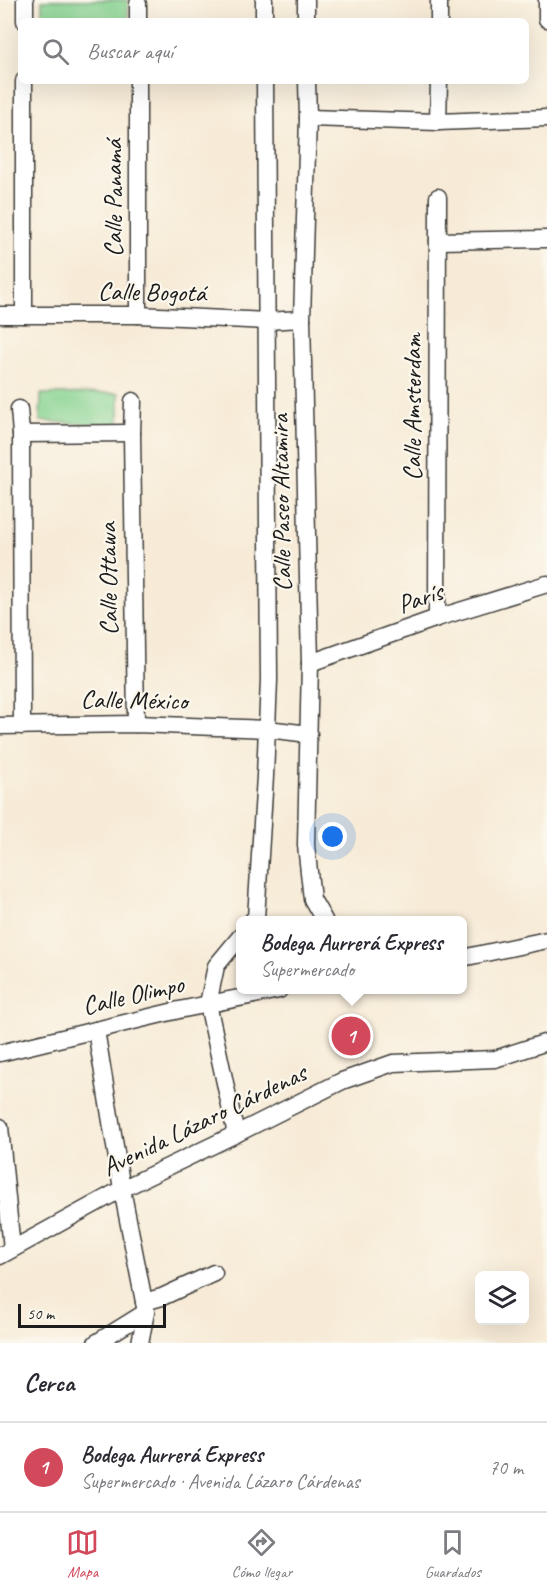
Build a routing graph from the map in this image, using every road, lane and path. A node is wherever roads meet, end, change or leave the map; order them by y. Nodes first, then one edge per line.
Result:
1 (26, 0) edge
2 (264, 0) edge
3 (306, 0) edge
4 (439, 0) edge
5 (547, 0) edge
6 (138, 4) dead end
7 (25, 18) edge
8 (138, 18) edge
9 (264, 18) edge
10 (306, 18) edge
11 (439, 18) edge
12 (547, 19) edge
13 (24, 84) edge
14 (138, 84) edge
15 (264, 84) edge
16 (307, 84) edge
17 (439, 84) edge
18 (308, 118) junction
19 (547, 118) edge
20 (438, 122) junction
21 (438, 197) dead end
22 (547, 239) edge
23 (438, 241) junction
24 (0, 315) edge
25 (24, 315) junction
26 (138, 315) junction
27 (302, 319) junction
28 (266, 321) junction
29 (133, 401) dead end
30 (19, 409) dead end
31 (132, 433) junction
32 (21, 434) junction
33 (547, 584) edge
34 (437, 618) junction
35 (310, 663) junction
36 (136, 724) junction
37 (0, 726) edge
38 (22, 726) junction
39 (267, 729) junction
40 (309, 734) junction
41 (256, 916) edge
42 (321, 916) edge
43 (547, 940) edge
44 (236, 942) edge
45 (467, 957) edge
46 (259, 994) edge
47 (208, 1004) junction
48 (96, 1030) junction
49 (547, 1042) edge
50 (0, 1053) edge
51 (0, 1128) edge
52 (236, 1134) junction
53 (122, 1189) junction
54 (6, 1253) edge
55 (214, 1273) dead end
56 (145, 1307) junction
57 (96, 1343) edge
58 (140, 1343) edge

1 - 7 street
2 - 9 street
3 - 10 street
4 - 11 street
5 - 12 street
6 - 8 street
13 - 25 street
14 - 26 street, Calle Panamá
15 - 28 street, Calle Paseo Altamira
16 - 18 street, Calle Paseo Altamira
17 - 20 street
18 - 20 street
18 - 27 street, Calle Paseo Altamira
19 - 20 street
21 - 23 street, Calle Amsterdam
22 - 23 street
23 - 34 street, Calle Amsterdam
24 - 25 street, Calle Bogotá
25 - 26 street, Calle Bogotá
26 - 28 street, Calle Bogotá
27 - 28 street, Calle Bogotá
27 - 35 street, Calle Paseo Altamira
28 - 39 street, Calle Paseo Altamira
29 - 31 street, Calle Ottawa
30 - 32 street
31 - 32 street
31 - 36 street, Calle Ottawa
32 - 38 street
33 - 34 street, París
34 - 35 street, París
35 - 40 street, Calle Paseo Altamira
36 - 38 street, Calle México
36 - 39 street, Calle México
37 - 38 street, Calle México
39 - 40 street, Calle México
39 - 41 street, Calle Paseo Altamira
40 - 42 street, Calle Paseo Altamira
43 - 45 street
44 - 47 street
46 - 47 street, Calle Olimpo
47 - 48 street, Calle Olimpo
47 - 52 street
48 - 50 street, Calle Olimpo
48 - 53 street
49 - 52 street, Avenida Lázaro Cárdenas
51 - 54 street
52 - 53 street, Avenida Lázaro Cárdenas
53 - 54 street, Avenida Lázaro Cárdenas
53 - 56 street
55 - 56 street
56 - 57 street
56 - 58 street

